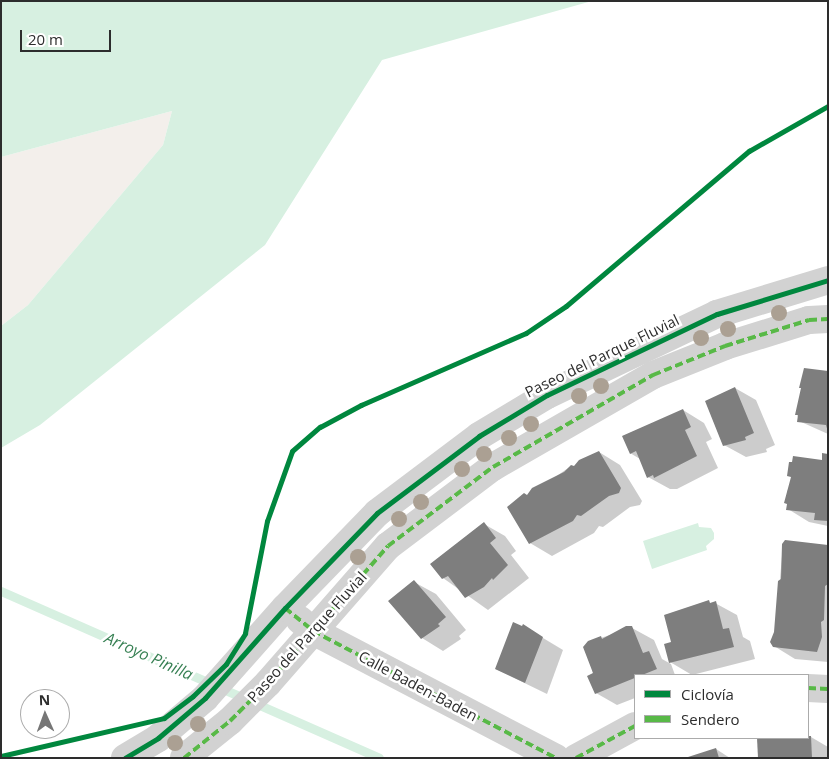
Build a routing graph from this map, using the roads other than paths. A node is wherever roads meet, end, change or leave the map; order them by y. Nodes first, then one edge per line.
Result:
1 (828, 280) edge
2 (828, 319) edge
3 (285, 608) junction
4 (313, 630) junction
5 (809, 688) edge
6 (828, 689) edge
7 (634, 727) edge
8 (125, 758) edge
9 (184, 758) edge
10 (556, 758) edge
11 (576, 758) edge

1 - 3 street, Paseo del Parque Fluvial
2 - 4 street, Paseo del Parque Fluvial
3 - 4 street, Calle Baden-Baden
3 - 8 street, Paseo del Parque Fluvial
4 - 9 street, Paseo del Parque Fluvial
4 - 10 street, Calle Baden-Baden
5 - 6 street
7 - 11 street

